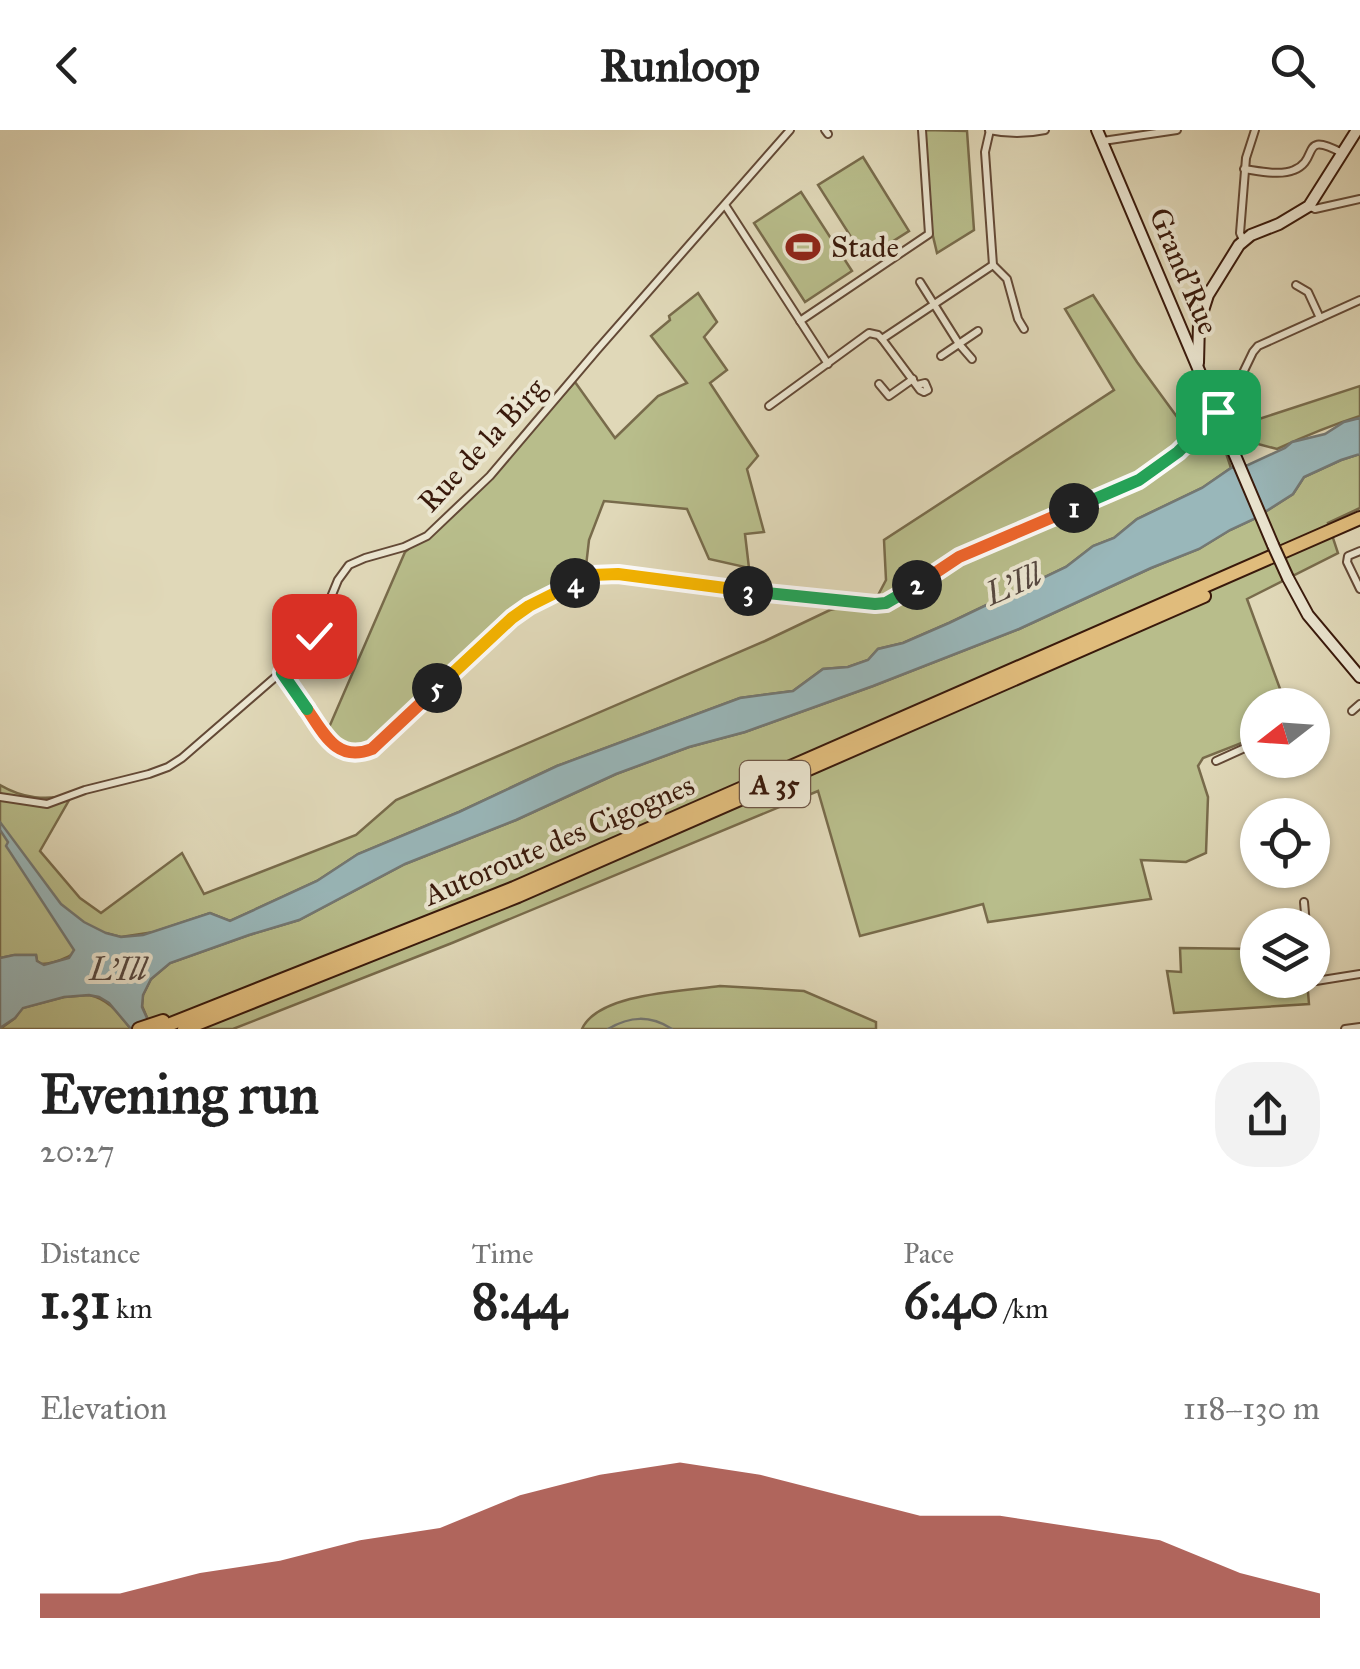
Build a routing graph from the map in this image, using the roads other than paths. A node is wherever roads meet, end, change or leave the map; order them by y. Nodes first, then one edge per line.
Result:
1 (790, 130) edge
2 (922, 130) edge
3 (989, 130) edge
4 (1045, 130) edge
5 (1176, 130) edge
6 (1255, 130) edge
7 (1356, 130) edge
8 (1100, 136) edge
9 (1342, 154) junction
10 (1244, 170) junction
11 (1319, 193) junction
12 (1360, 199) edge
13 (1330, 204) junction
14 (725, 205) junction
15 (1308, 206) junction
16 (1243, 240) junction
17 (993, 265) junction
18 (920, 282) dead end
19 (1296, 284) dead end
20 (1360, 300) edge
21 (934, 306) junction
22 (1320, 318) junction
23 (800, 322) junction
24 (1200, 328) junction
25 (1024, 329) dead end
26 (978, 332) dead end
27 (882, 340) junction
28 (1186, 341) junction
29 (959, 344) junction
30 (941, 356) dead end
31 (972, 359) dead end
32 (828, 364) junction
33 (1198, 366) junction
34 (879, 384) dead end
35 (1228, 404) junction
36 (770, 406) dead end
37 (1218, 412) junction
38 (1242, 430) dead end
39 (1360, 518) edge
40 (1360, 527) edge
41 (1360, 551) edge
42 (1360, 589) edge
43 (282, 673) junction
44 (1360, 678) edge
45 (1240, 750) edge
46 (1216, 761) dead end
47 (0, 797) edge
48 (1304, 902) dead end
49 (1305, 908) edge
50 (1360, 974) edge
51 (1330, 979) edge
52 (161, 1026) edge
53 (1360, 1028) edge
54 (139, 1029) edge
55 (184, 1029) edge
56 (1345, 1029) edge

1 - 14 street, Rue de la Birg
2 - 23 street
3 - 4 street
3 - 17 street
5 - 8 street
6 - 10 street
7 - 9 main road
8 - 28 main road, Grand'Rue
9 - 10 street
9 - 11 main road
10 - 16 street
11 - 13 street
11 - 15 main road
12 - 13 street
13 - 15 street
14 - 23 street
14 - 43 street, Rue de la Birg
15 - 16 main road
16 - 24 main road
17 - 21 street
17 - 25 street
18 - 21 street
19 - 22 street
20 - 22 street
21 - 27 street
21 - 29 street
22 - 35 street
23 - 32 street
24 - 28 main road
24 - 33 main road
26 - 29 street
27 - 32 street
27 - 34 street
28 - 33 main road, Grand'Rue
29 - 30 street
29 - 31 street
32 - 36 street
33 - 37 main road, Grand'Rue
35 - 37 street
35 - 38 street
37 - 43 street
37 - 44 main road, Grand'Rue, bridge
39 - 52 highway, Autoroute des Cigognes / A 35
40 - 55 highway, Autoroute des Cigognes / A 35
41 - 42 street
43 - 47 street, Rue de la Birg
45 - 46 street
48 - 49 street
50 - 51 street
52 - 54 highway, Autoroute des Cigognes
53 - 56 street

